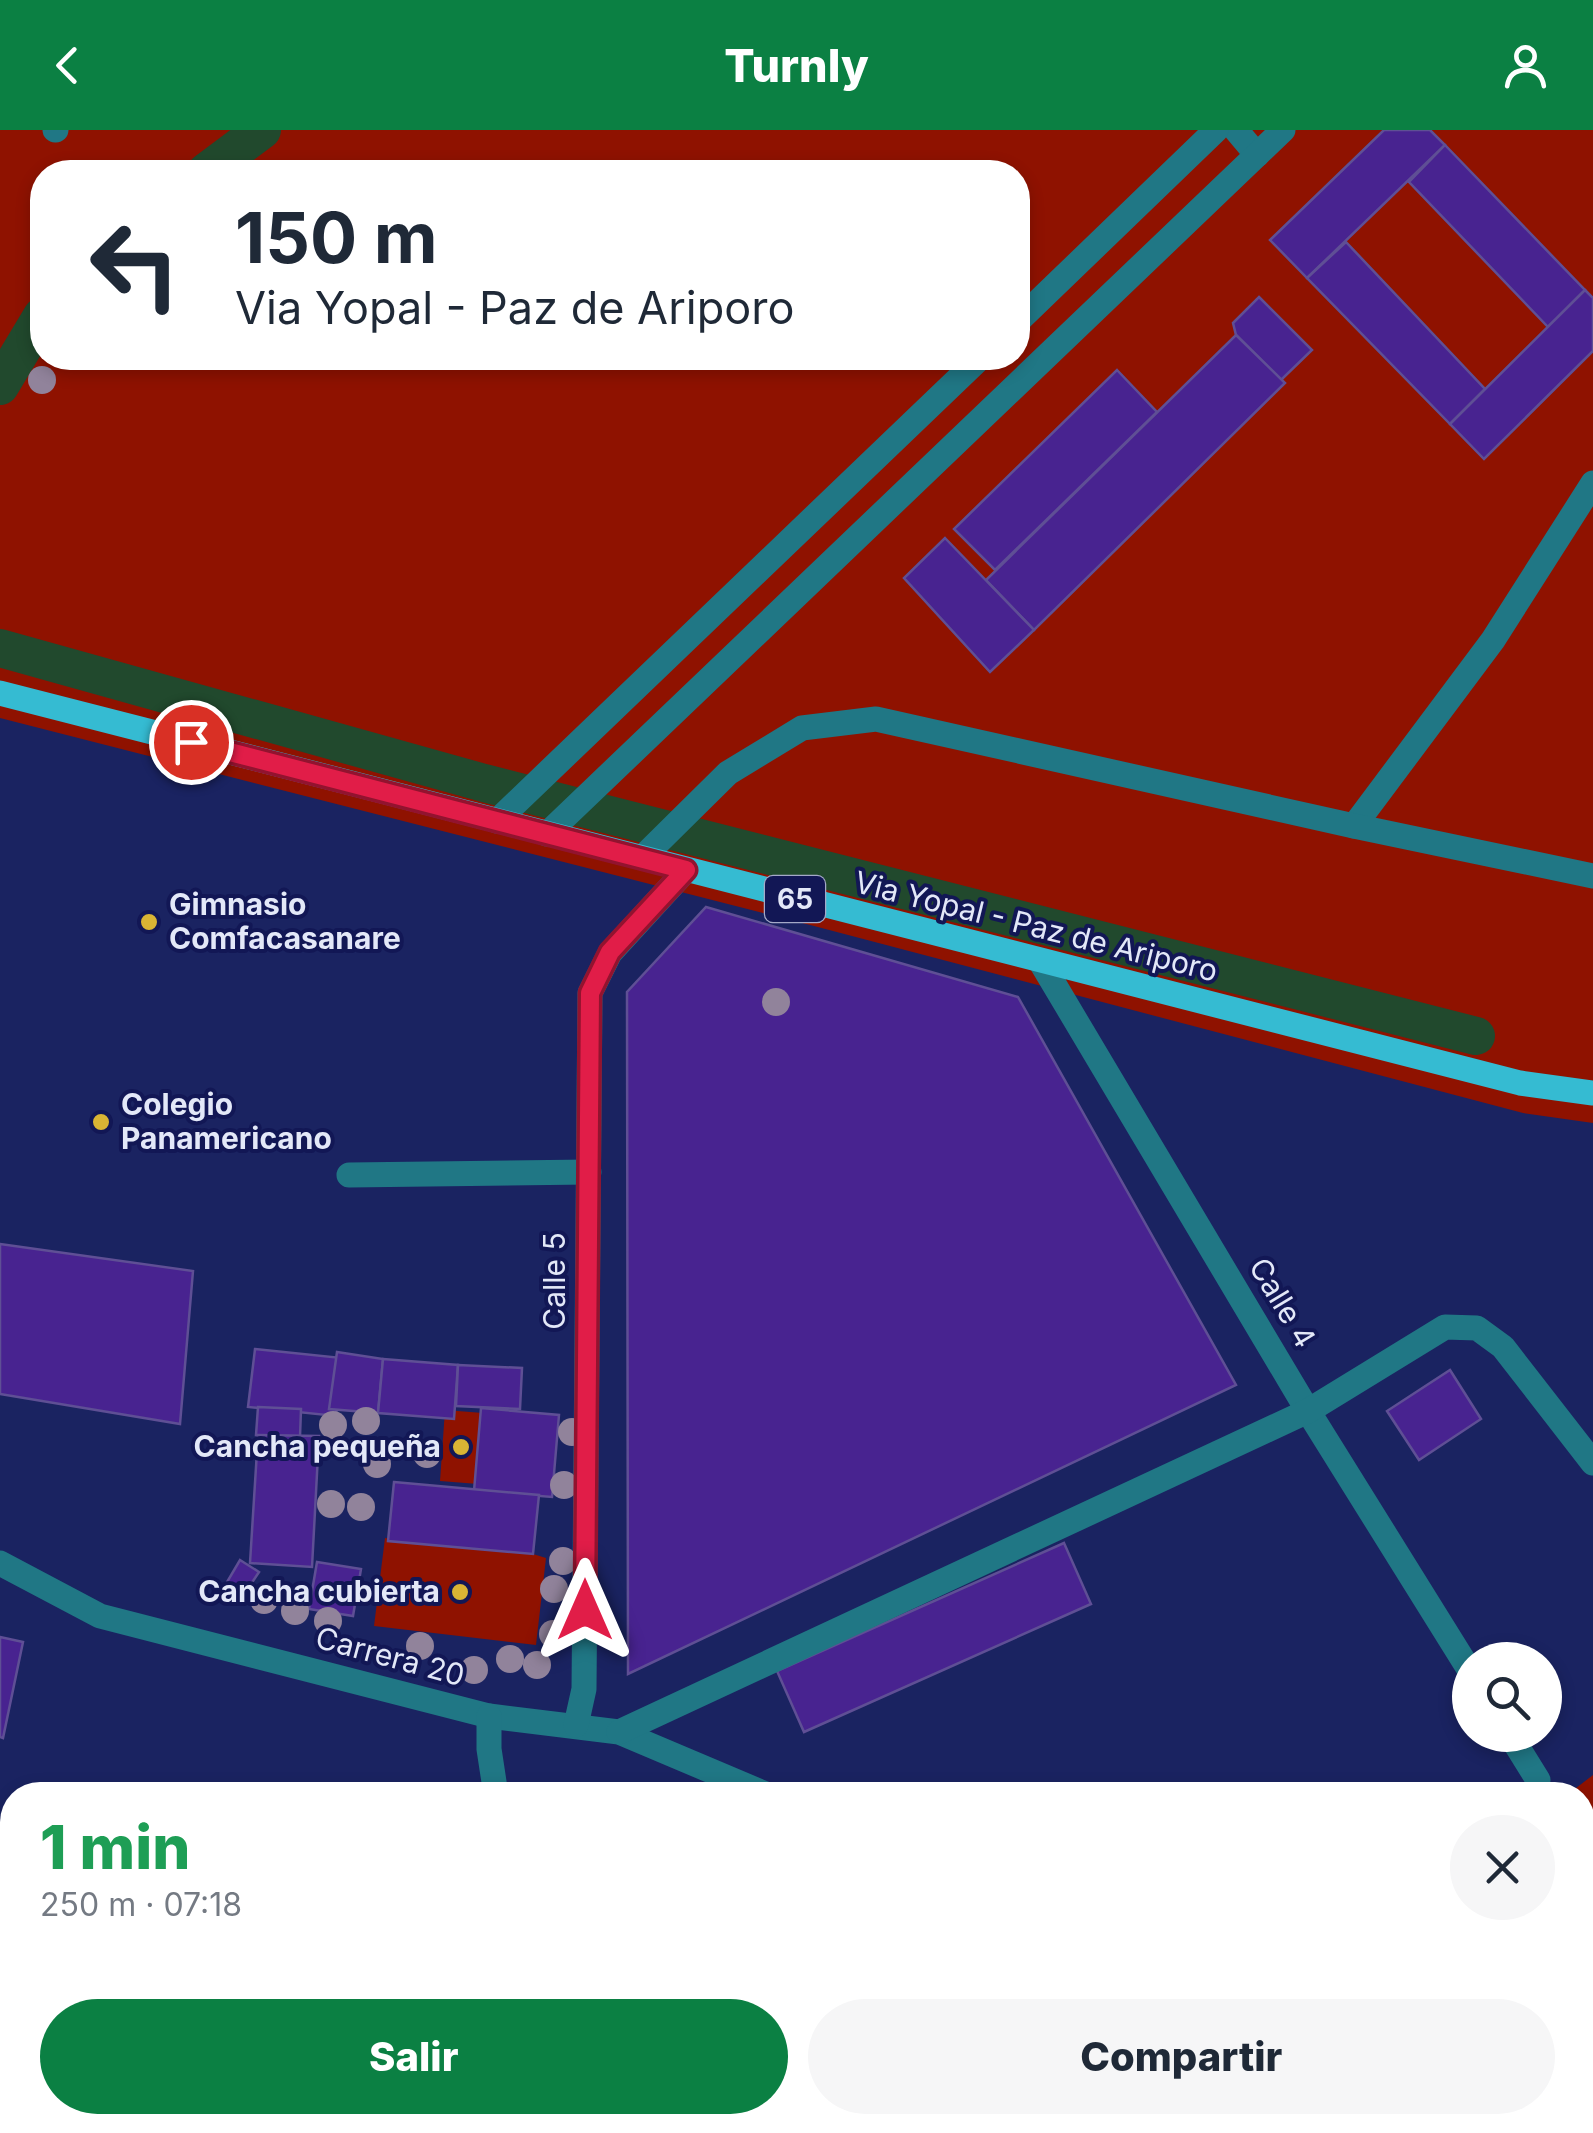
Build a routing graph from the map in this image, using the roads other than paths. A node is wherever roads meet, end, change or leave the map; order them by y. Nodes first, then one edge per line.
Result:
1 (1216, 130) edge
2 (1236, 130) edge
3 (1283, 130) edge
4 (1257, 155) junction
5 (1030, 309) edge
6 (967, 370) edge
7 (1593, 483) edge
8 (0, 692) edge
9 (498, 820) junction
10 (1354, 826) junction
11 (548, 834) junction
12 (644, 856) junction
13 (686, 870) junction
14 (1593, 876) edge
15 (1042, 964) junction
16 (1593, 1093) edge
17 (588, 1172) junction
18 (349, 1175) dead end
19 (1308, 1411) junction
20 (1593, 1462) edge
21 (0, 1564) edge
22 (1452, 1642) edge
23 (488, 1716) junction
24 (576, 1725) junction
25 (619, 1732) junction
26 (1521, 1752) edge
27 (1538, 1780) dead end
28 (494, 1782) edge
29 (737, 1782) edge

1 - 5 street
2 - 4 street
3 - 4 street
4 - 11 street
6 - 9 street
7 - 10 street
8 - 9 main road, Via Yopal - Paz de Ariporo / 65
9 - 11 main road, Via Yopal - Paz de Ariporo / 65
10 - 12 street
10 - 14 street
11 - 12 main road, Via Yopal - Paz de Ariporo / 65
12 - 13 main road, Via Yopal - Paz de Ariporo / 65
13 - 15 main road, Via Yopal - Paz de Ariporo / 65
13 - 17 street, Calle 5
15 - 16 main road, Via Yopal - Paz de Ariporo / 65
15 - 19 street, Calle 4
17 - 18 street
17 - 24 street, Calle 5
19 - 20 street
19 - 22 street, Calle 4
19 - 25 street
21 - 23 street, Carrera 20
23 - 24 street, Carrera 20
23 - 28 street
24 - 25 street, Carrera 20
25 - 29 street, Carrera 20
26 - 27 street

